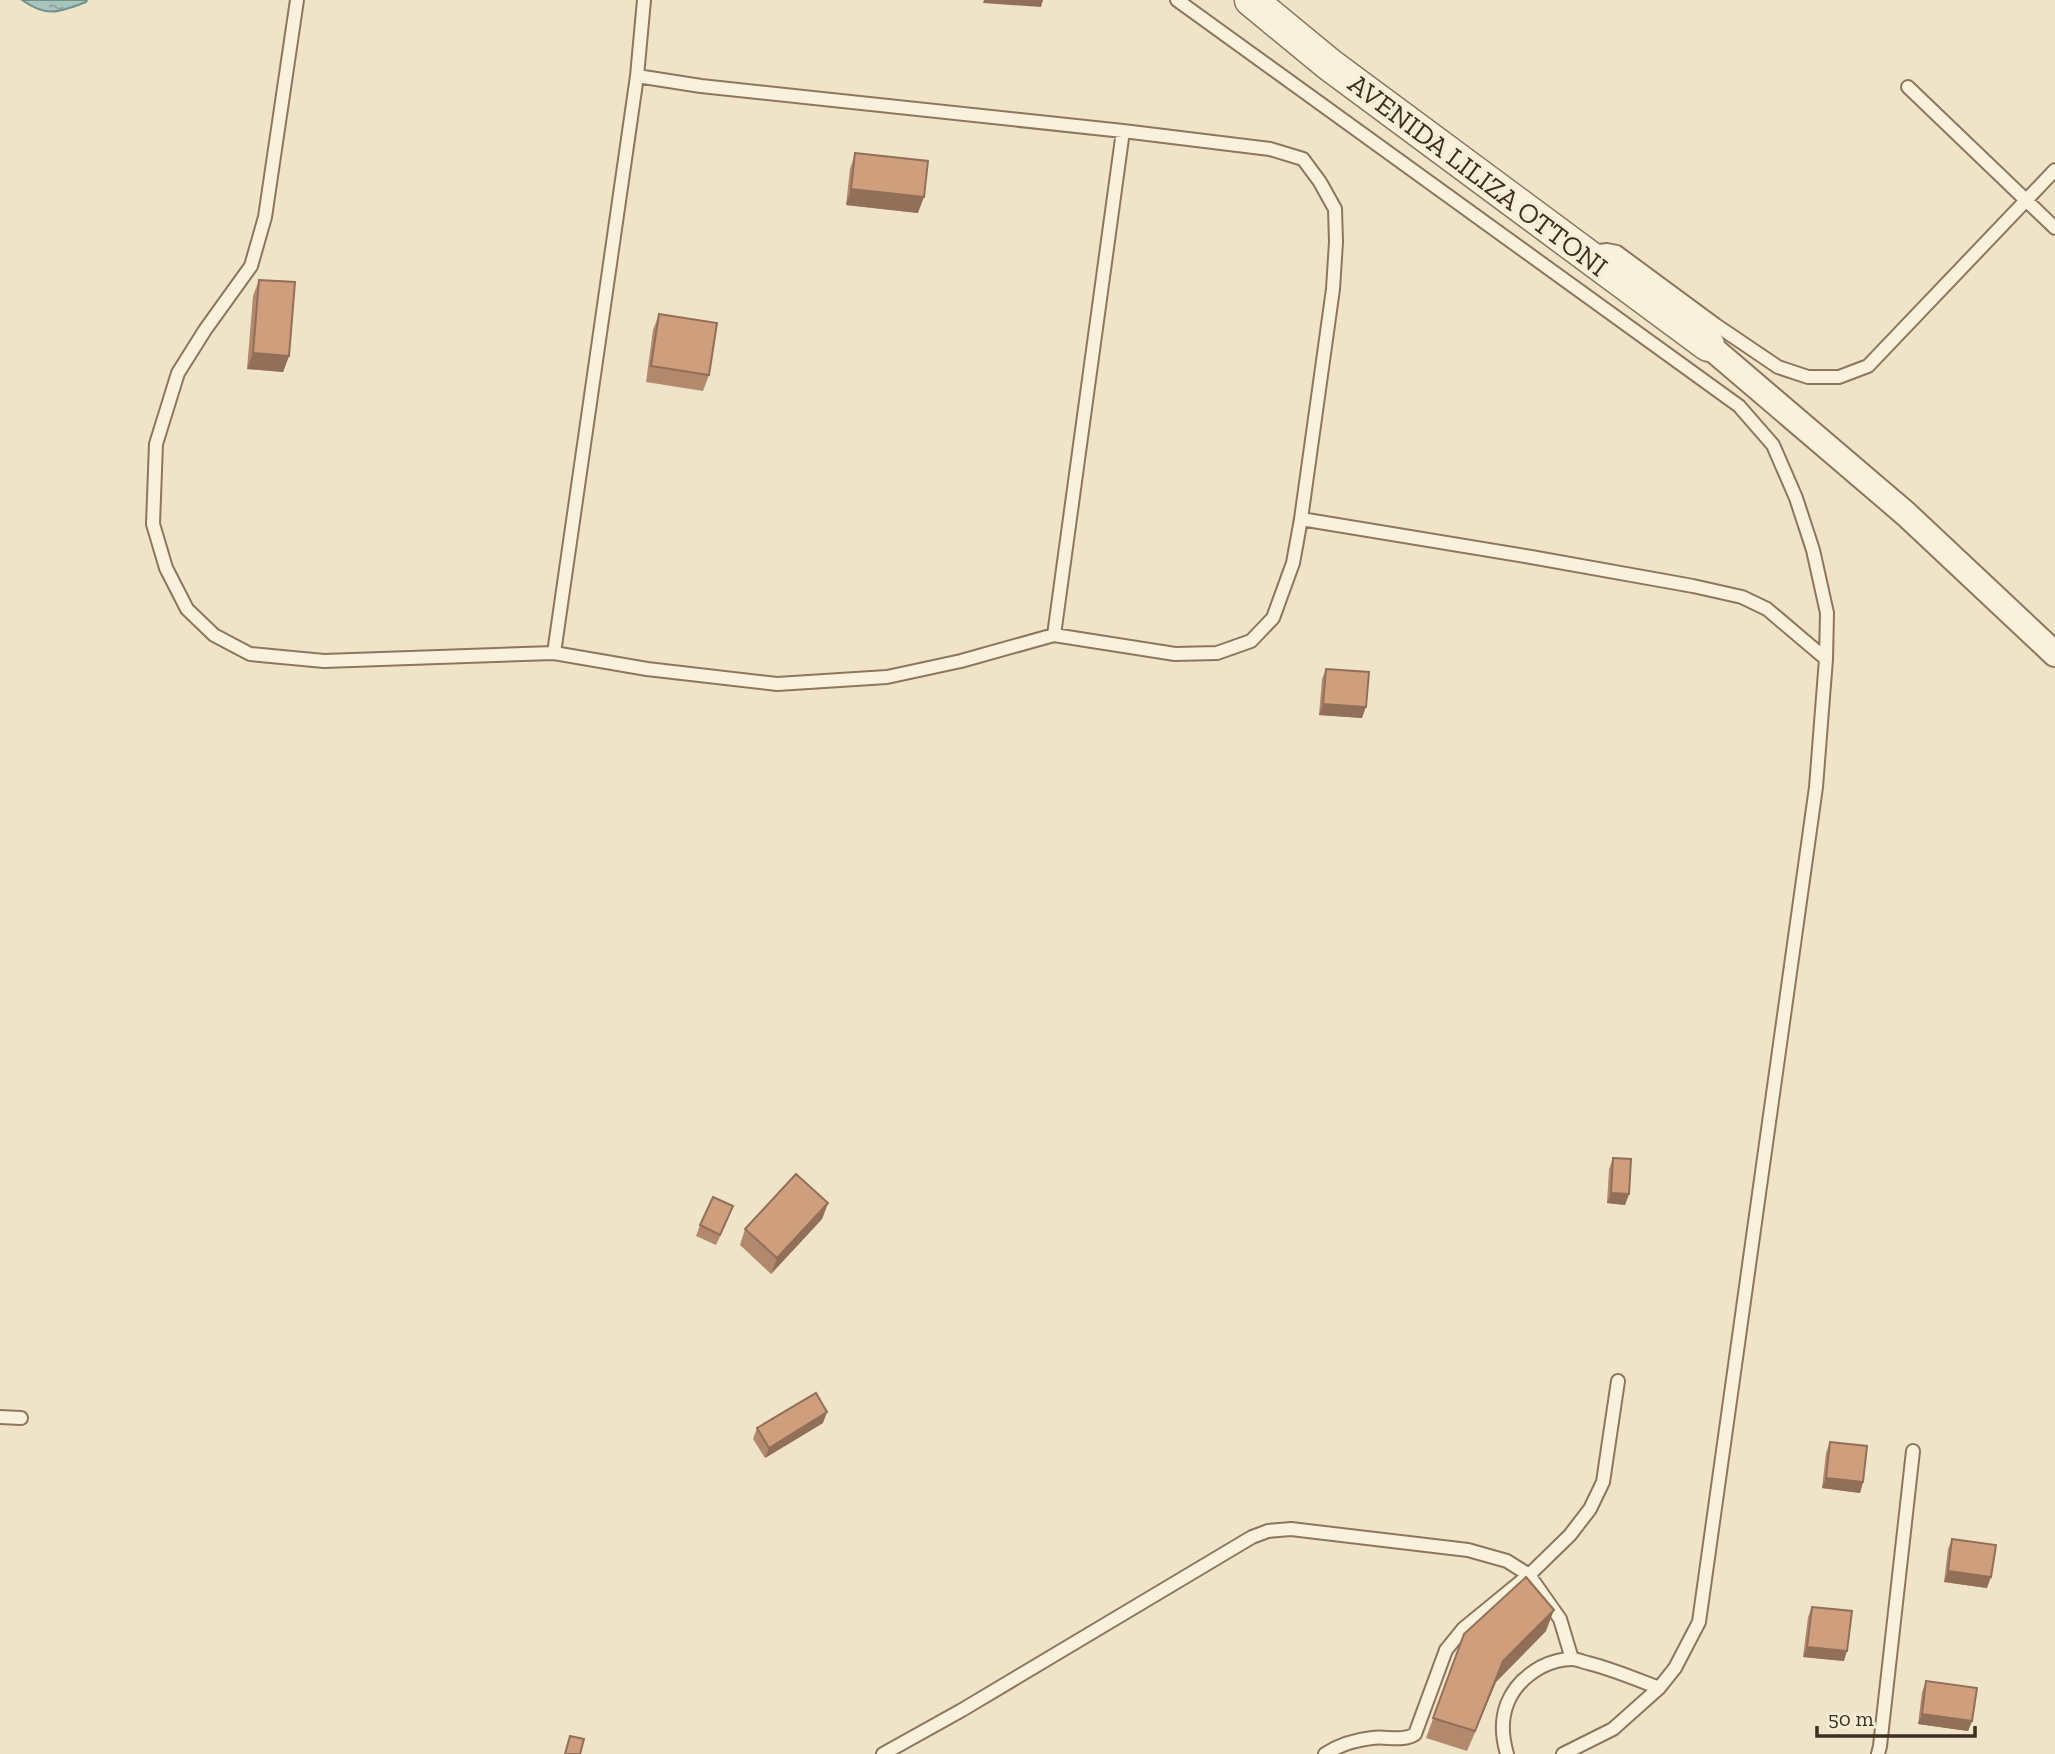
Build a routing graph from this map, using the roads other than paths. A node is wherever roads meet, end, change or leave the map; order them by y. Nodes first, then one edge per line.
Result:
1 (297, 0) edge
2 (644, 0) edge
3 (1177, 0) edge
4 (1251, 0) edge
5 (636, 76) junction
6 (1908, 87) dead end
7 (1123, 131) junction
8 (2055, 170) edge
9 (2026, 201) junction
10 (2055, 228) edge
11 (1587, 255) junction
12 (1709, 345) joint
13 (1301, 519) junction
14 (1054, 635) junction
15 (554, 653) junction
16 (2055, 654) edge
17 (1826, 659) junction
18 (1618, 1381) dead end
19 (0, 1418) edge
20 (21, 1418) dead end
21 (1913, 1451) dead end
22 (1529, 1574) junction
23 (1572, 1659) junction
24 (1659, 1688) junction
25 (883, 1754) edge
26 (1325, 1754) edge
27 (1507, 1754) edge
28 (1563, 1754) edge
29 (1878, 1754) edge

1 - 15 lane
2 - 5 lane
3 - 17 lane
4 - 11 street, AVENIDA LILIZA OTTONI
5 - 7 lane
5 - 15 lane
6 - 9 lane
7 - 13 lane
7 - 14 lane
8 - 9 lane
9 - 10 lane
9 - 11 lane
11 - 12 street, AVENIDA LILIZA OTTONI
12 - 16 street
13 - 14 lane
13 - 17 lane
14 - 15 lane
17 - 24 lane
18 - 22 lane
19 - 20 lane
21 - 29 lane
22 - 23 lane
22 - 25 lane
22 - 26 lane
23 - 24 lane
23 - 27 lane
24 - 28 lane

